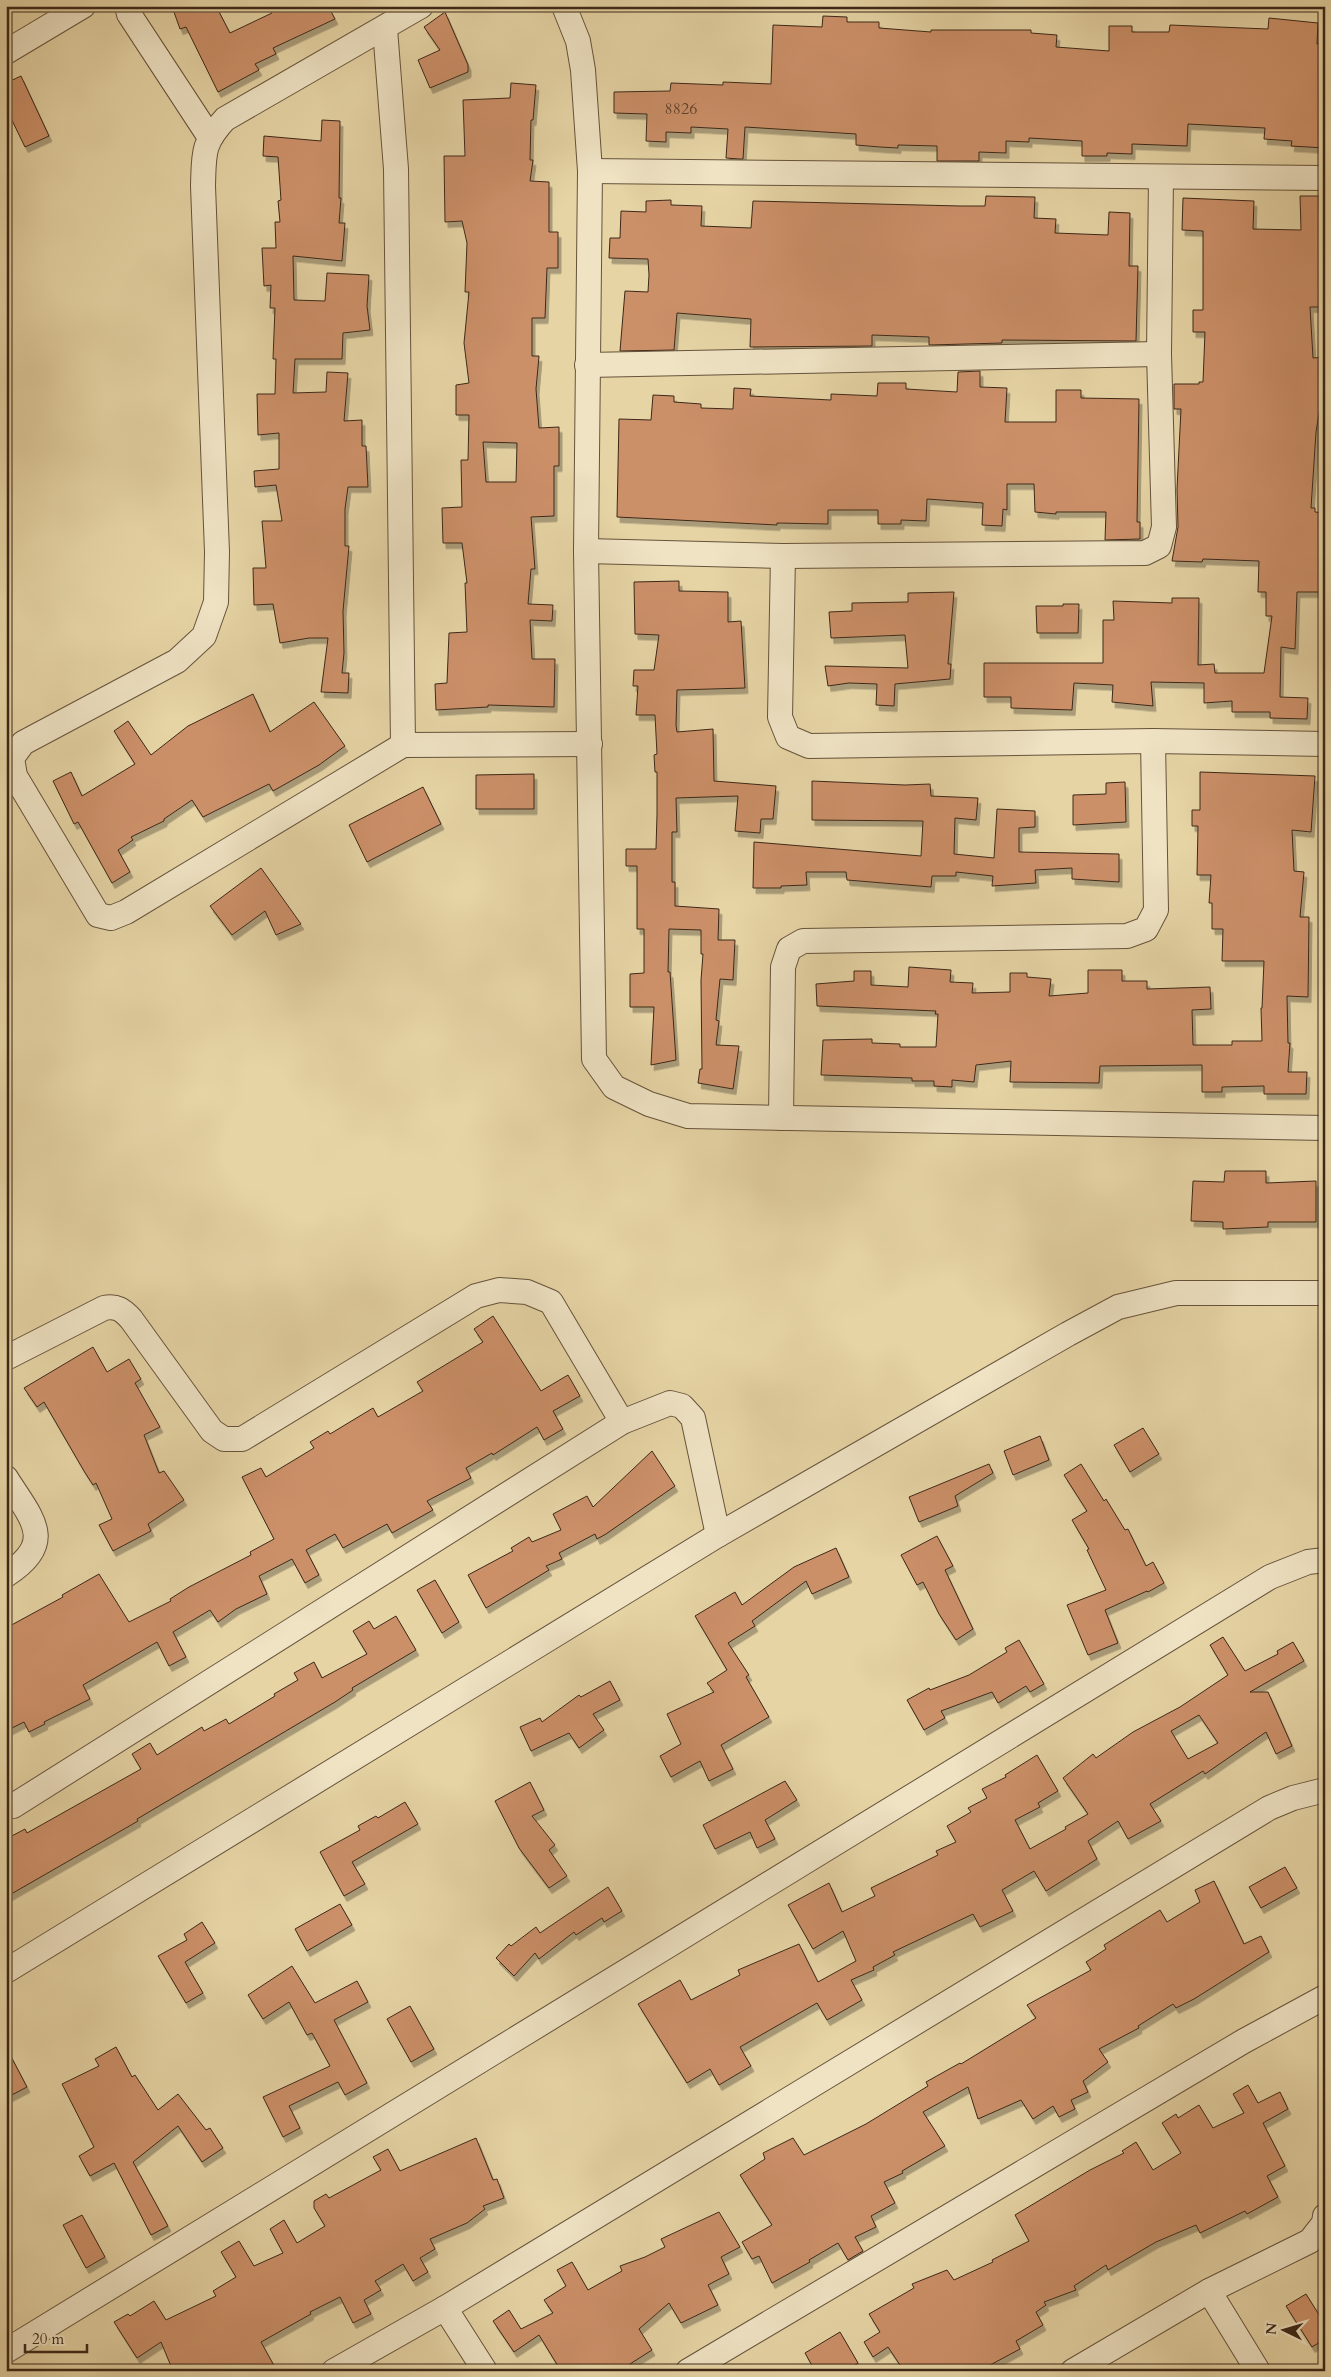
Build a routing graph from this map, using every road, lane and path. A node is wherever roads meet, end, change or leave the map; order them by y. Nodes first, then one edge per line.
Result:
1 (83, 6) edge
2 (127, 6) edge
3 (422, 6) edge
4 (564, 6) edge
5 (385, 29) junction
6 (6, 52) edge
7 (209, 136) junction
8 (590, 171) junction
9 (1161, 177) junction
10 (1325, 178) edge
11 (1159, 354) junction
12 (587, 365) junction
13 (586, 551) junction
14 (783, 556) junction
15 (1154, 741) junction
16 (590, 744) junction
17 (1325, 744) edge
18 (402, 746) junction
19 (781, 1118) junction
20 (1325, 1128) edge
21 (1325, 1293) edge
22 (6, 1358) edge
23 (622, 1422) junction
24 (6, 1478) edge
25 (718, 1534) junction
26 (1325, 1560) edge
27 (6, 1575) edge
28 (1325, 1790) edge
29 (6, 1808) edge
30 (6, 1971) edge
31 (1325, 1997) edge
32 (1325, 2216) edge
33 (1209, 2291) junction
34 (445, 2308) junction
35 (6, 2351) edge
36 (334, 2371) edge
37 (485, 2371) edge
38 (688, 2371) edge
39 (1073, 2371) edge
40 (1258, 2371) edge

1 - 6 street
2 - 7 street
3 - 5 street
4 - 8 street
5 - 7 street
5 - 18 street
7 - 18 street
8 - 9 street
8 - 12 street
9 - 10 street
9 - 11 street
11 - 12 street
11 - 14 street
12 - 13 street
13 - 14 street
13 - 16 street
14 - 15 street
15 - 17 street
15 - 19 street
16 - 18 street
16 - 19 street
19 - 20 street
21 - 25 street
22 - 23 street
23 - 25 street
23 - 29 street
24 - 27 street
25 - 30 street
26 - 35 street
28 - 34 street
31 - 38 street
32 - 33 street
33 - 39 street
33 - 40 street
34 - 36 street
34 - 37 street

